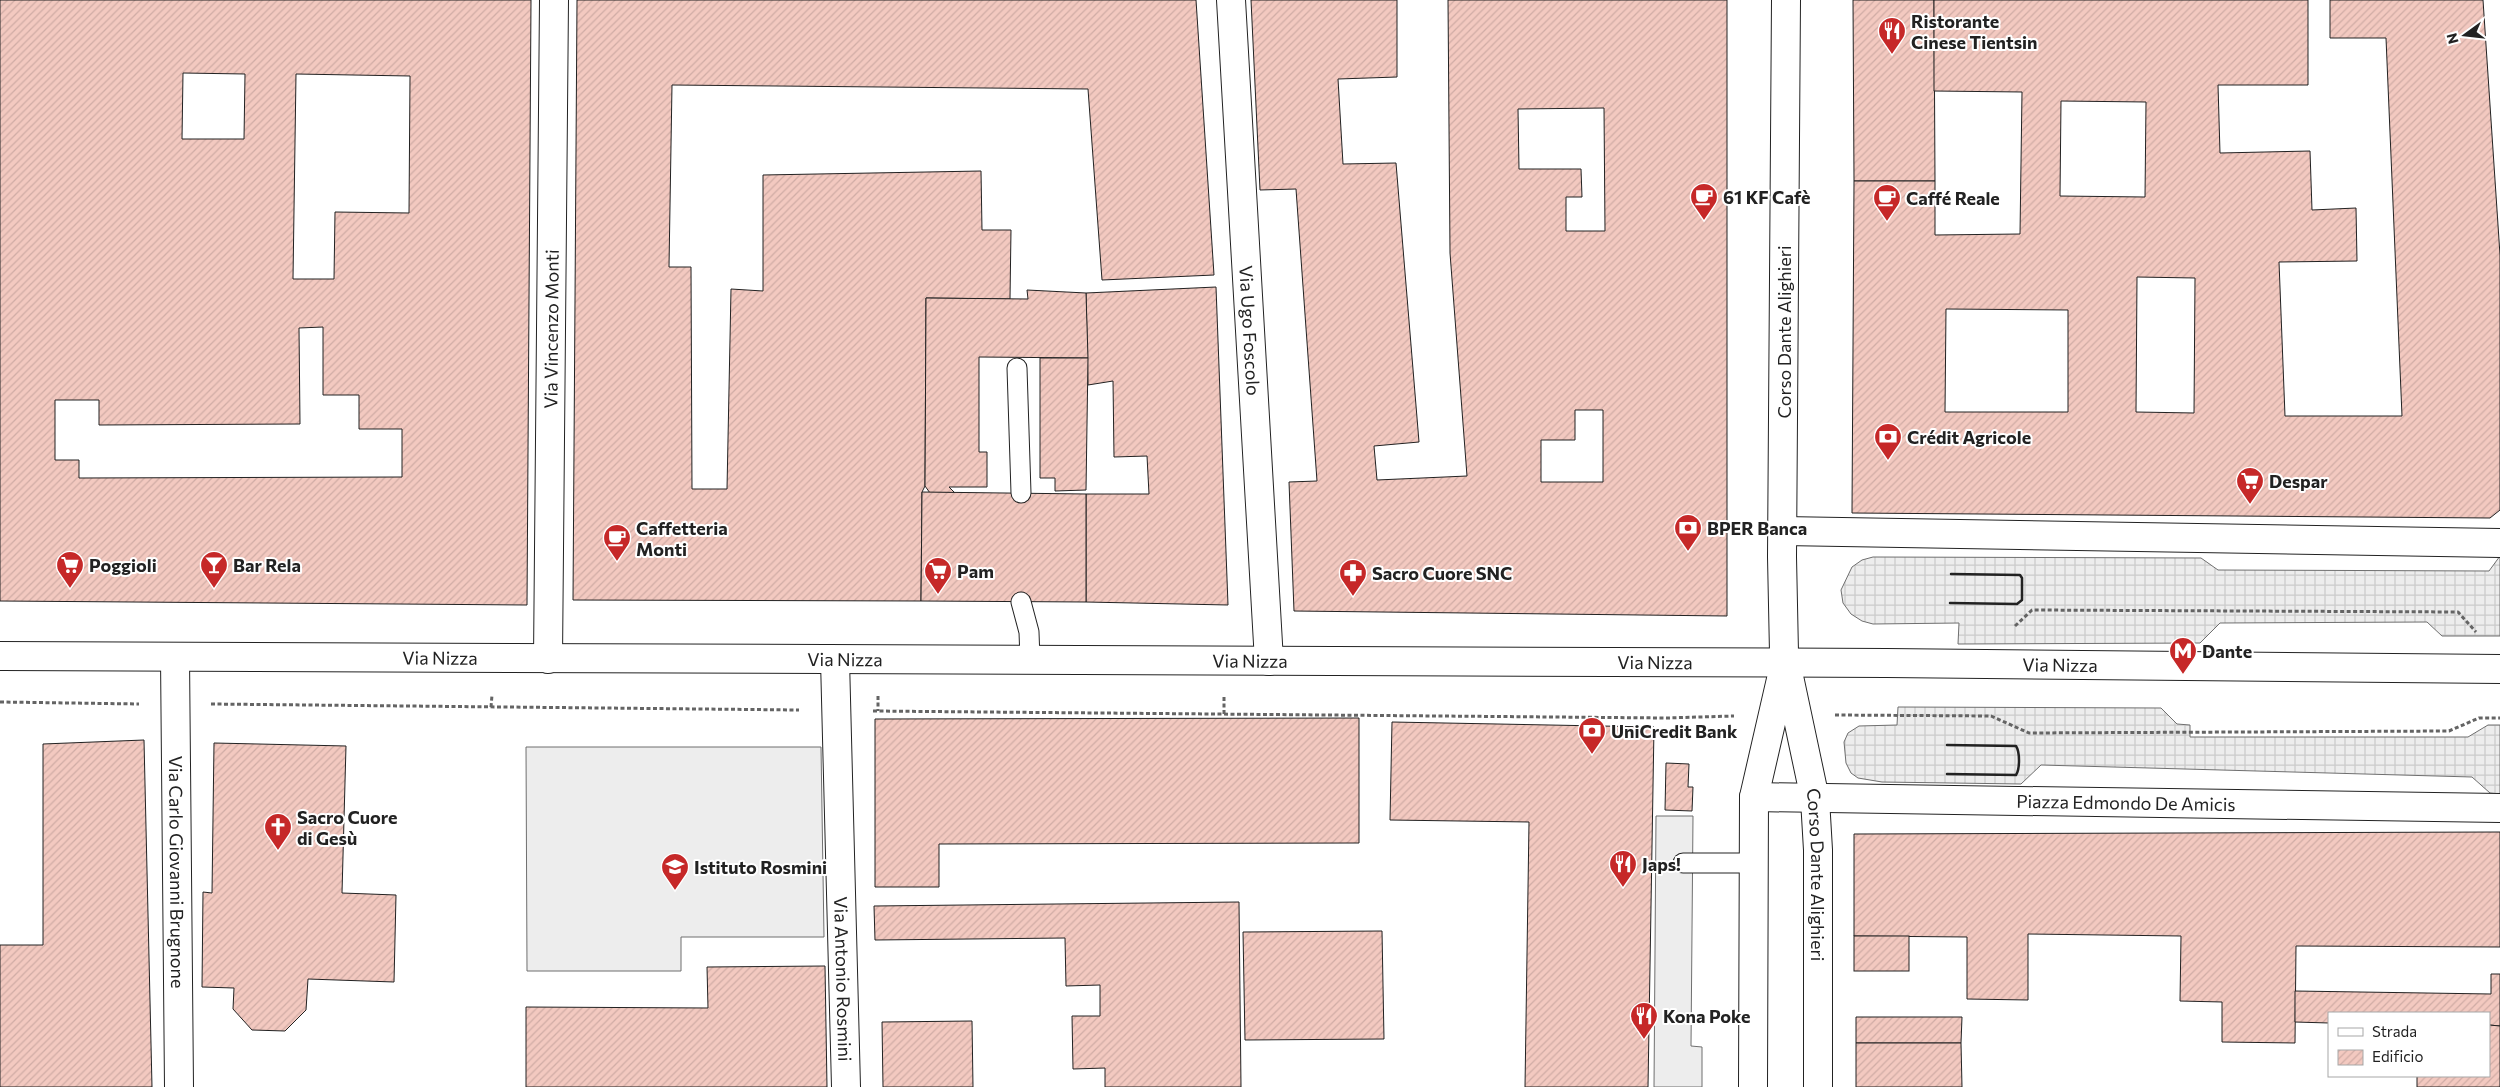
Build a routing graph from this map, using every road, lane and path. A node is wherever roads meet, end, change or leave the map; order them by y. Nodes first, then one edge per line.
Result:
1 (554, 0) edge
2 (1231, 0) edge
3 (1786, 0) edge
4 (1017, 368) dead end
5 (1021, 493) dead end
6 (1783, 531) junction
7 (2500, 543) edge
8 (1020, 602) dead end
9 (0, 656) edge
10 (175, 657) junction
11 (548, 659) junction
12 (835, 660) junction
13 (1030, 660) junction
14 (1269, 662) junction
15 (1784, 664) junction
16 (2500, 669) edge
17 (0, 702) edge
18 (176, 704) junction
19 (837, 710) junction
20 (1785, 715) junction
21 (2500, 718) edge
22 (1754, 797) junction
23 (1815, 799) junction
24 (2500, 808) edge
25 (1683, 863) dead end
26 (1753, 863) junction
27 (179, 1087) edge
28 (846, 1087) edge
29 (1753, 1087) edge
30 (1818, 1087) edge

1 - 11 street, Via Vincenzo Monti
2 - 14 street, Via Ugo Foscolo
3 - 6 street, Corso Dante Alighieri
4 - 5 lane
6 - 7 street
6 - 15 street, Corso Dante Alighieri
8 - 13 lane
9 - 10 street, Via Nizza
10 - 11 street, Via Nizza
10 - 18 street, Via Carlo Giovanni Brugnone
11 - 12 street, Via Nizza
12 - 13 street, Via Nizza
12 - 19 street, Via Antonio Rosmini
13 - 14 street, Via Nizza
14 - 15 street, Via Nizza
15 - 16 street, Via Nizza
15 - 20 street, Corso Dante Alighieri
17 - 18 path
18 - 19 path
18 - 27 street, Via Carlo Giovanni Brugnone
19 - 20 path
19 - 28 street, Via Antonio Rosmini
20 - 21 path
20 - 22 street, Corso Dante Alighieri
20 - 23 street, Corso Dante Alighieri
22 - 23 street, Piazza Edmondo De Amicis
22 - 26 street, Corso Dante Alighieri
23 - 24 street, Piazza Edmondo De Amicis
23 - 30 street, Corso Dante Alighieri
25 - 26 lane
26 - 29 street, Corso Dante Alighieri

